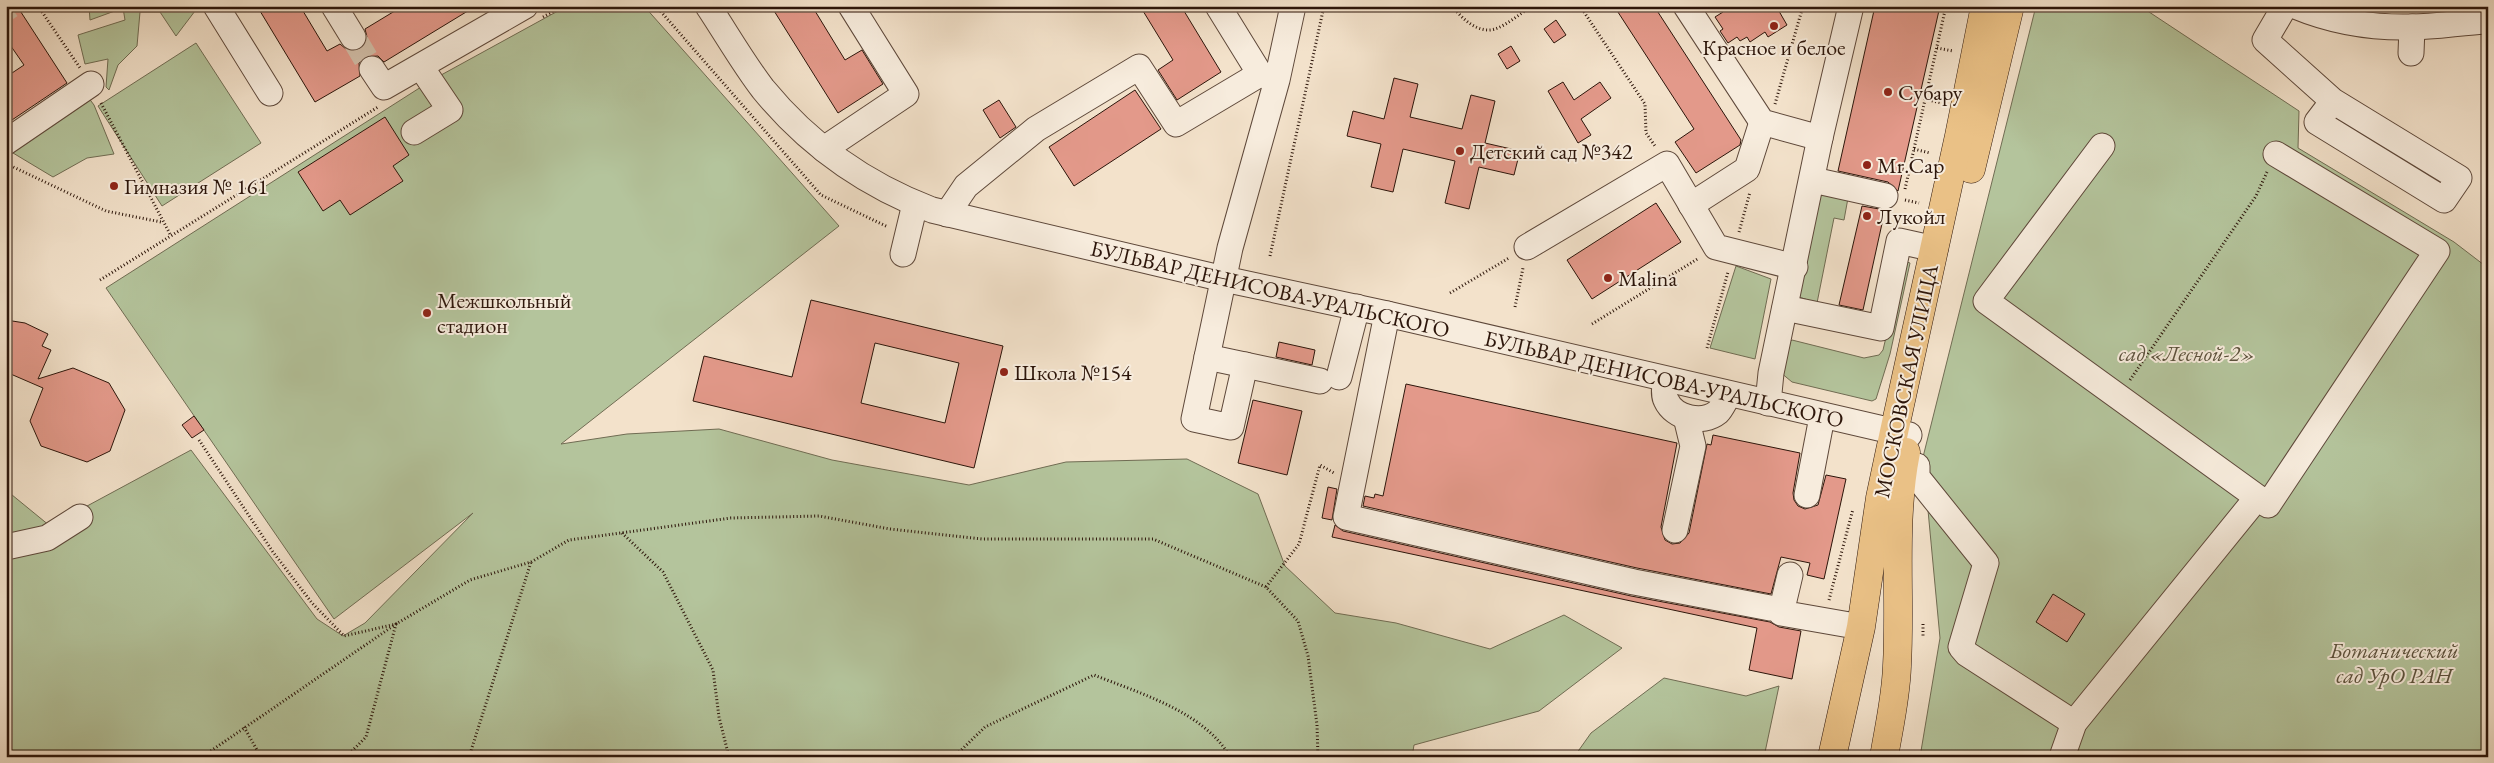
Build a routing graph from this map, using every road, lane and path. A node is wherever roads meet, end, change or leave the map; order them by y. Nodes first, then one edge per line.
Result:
1 (38, 6) edge
2 (216, 6) edge
3 (334, 6) edge
4 (563, 6) edge
5 (708, 6) edge
6 (851, 6) edge
7 (1218, 6) edge
8 (1293, 6) edge
9 (1324, 6) edge
10 (1453, 6) edge
11 (1532, 6) edge
12 (1580, 6) edge
13 (1686, 6) edge
14 (1851, 6) edge
15 (1946, 6) edge
16 (1985, 6) edge
17 (2010, 6) edge
18 (2285, 6) edge
19 (2295, 6) edge
20 (2319, 11) edge
21 (532, 13) edge
22 (2488, 21) edge
23 (2412, 27) junction
24 (353, 37) tunnel mouth
25 (1937, 48) junction
26 (1953, 51) dead end
27 (2411, 53) dead end
28 (421, 67) junction
29 (372, 69) tunnel mouth
30 (1268, 77) junction
31 (91, 84) junction
32 (270, 93) dead end
33 (1925, 99) junction
34 (2333, 100) junction
35 (1941, 103) dead end
36 (383, 104) dead end
37 (1762, 122) junction
38 (414, 132) dead end
39 (1820, 138) junction
40 (6, 142) edge
41 (2102, 146) dead end
42 (824, 149) junction
43 (1914, 149) junction
44 (1930, 153) dead end
45 (2276, 154) joint
46 (6, 164) edge
47 (1667, 164) junction
48 (1813, 180) junction
49 (1894, 198) joint
50 (915, 204) junction
51 (1691, 205) junction
52 (947, 214) junction
53 (161, 222) junction
54 (171, 236) junction
55 (1527, 247) junction
56 (1725, 249) junction
57 (1935, 249) junction
58 (903, 254) dead end
59 (1270, 256) dead end
60 (1795, 267) junction
61 (1224, 279) junction
62 (100, 280) dead end
63 (1450, 293) dead end
64 (1358, 307) junction
65 (1515, 307) dead end
66 (1785, 308) junction
67 (1387, 314) junction
68 (1592, 324) dead end
69 (1707, 348) dead end
70 (1207, 357) junction
71 (1245, 365) junction
72 (1665, 380) junction
73 (1728, 395) junction
74 (2119, 397) junction
75 (1768, 403) junction
76 (1822, 416) junction
77 (1686, 417) junction
78 (1901, 433) junction
79 (199, 440) dead end
80 (1904, 463) junction
81 (1354, 485) junction
82 (1807, 495) dead end
83 (1856, 499) dead end
84 (2256, 499) junction
85 (80, 517) dead end
86 (1675, 530) dead end
87 (622, 533) junction
88 (6, 547) edge
89 (531, 562) junction
90 (1790, 575) dead end
91 (1266, 587) junction
92 (1770, 608) dead end
93 (1823, 622) junction
94 (396, 624) junction
95 (1861, 627) junction
96 (2074, 723) junction
97 (244, 727) junction
98 (202, 757) edge
99 (261, 757) edge
100 (346, 757) edge
101 (469, 757) edge
102 (729, 757) edge
103 (954, 757) edge
104 (1230, 757) edge
105 (1318, 757) edge
106 (1832, 757) edge
107 (1884, 757) edge
108 (2062, 757) edge

1 - 31 path
2 - 32 street
3 - 24 street
4 - 21 path
5 - 42 street, БУЛЬВАР ДЕНИСОВА-УРАЛЬСКОГО
6 - 42 street
7 - 30 street
8 - 30 street
9 - 59 path
10 - 11 path
12 - 47 path
13 - 37 street
14 - 39 street
15 - 25 path
16 - 57 main road, МОСКОВСКАЯ УЛИЦА
17 - 78 main road, МОСКОВСКАЯ УЛИЦА
18 - 34 street
19 - 20 street
20 - 23 street
21 - 28 street
22 - 23 street
23 - 27 street
25 - 26 path
25 - 33 path
28 - 29 street
28 - 38 street
30 - 52 street
30 - 61 street
31 - 40 street
31 - 53 path
33 - 35 path
33 - 43 path
34 - 34 street
36 - 54 path
37 - 39 street
37 - 51 street
39 - 48 street
41 - 74 street
42 - 50 street, БУЛЬВАР ДЕНИСОВА-УРАЛЬСКОГО
43 - 44 path
43 - 49 path
45 - 74 path
45 - 84 street
46 - 53 path
47 - 51 street
47 - 55 street
48 - 49 street
48 - 60 street
50 - 52 street, БУЛЬВАР ДЕНИСОВА-УРАЛЬСКОГО
50 - 58 street
51 - 56 street
52 - 61 street, БУЛЬВАР ДЕНИСОВА-УРАЛЬСКОГО
53 - 54 path
54 - 62 path
55 - 63 path
55 - 65 path
56 - 60 street
56 - 68 path
56 - 69 path
57 - 66 street
57 - 78 main road, МОСКОВСКАЯ УЛИЦА
60 - 66 street
61 - 64 street, БУЛЬВАР ДЕНИСОВА-УРАЛЬСКОГО
61 - 70 street
64 - 67 street, БУЛЬВАР ДЕНИСОВА-УРАЛЬСКОГО
64 - 71 street
66 - 75 street
67 - 72 street, БУЛЬВАР ДЕНИСОВА-УРАЛЬСКОГО
67 - 81 street
70 - 71 street
70 - 71 street
72 - 73 street, БУЛЬВАР ДЕНИСОВА-УРАЛЬСКОГО
72 - 77 street
73 - 75 street, БУЛЬВАР ДЕНИСОВА-УРАЛЬСКОГО
73 - 77 street
74 - 84 street
75 - 76 street, БУЛЬВАР ДЕНИСОВА-УРАЛЬСКОГО
76 - 78 street, БУЛЬВАР ДЕНИСОВА-УРАЛЬСКОГО
76 - 82 street
77 - 86 street
78 - 80 main road, МОСКОВСКАЯ УЛИЦА
78 - 95 main road, МОСКОВСКАЯ УЛИЦА
79 - 94 path
80 - 96 street
80 - 107 main road, МОСКОВСКАЯ УЛИЦА
81 - 91 path
81 - 92 street
83 - 93 path
84 - 96 street
85 - 88 street
87 - 89 path
87 - 91 path
87 - 102 path
89 - 94 path
89 - 101 path
90 - 93 street
91 - 105 path
93 - 95 street
94 - 97 path
94 - 100 path
95 - 106 main road, МОСКОВСКАЯ УЛИЦА
96 - 108 street
97 - 98 path
97 - 99 path
103 - 104 path

